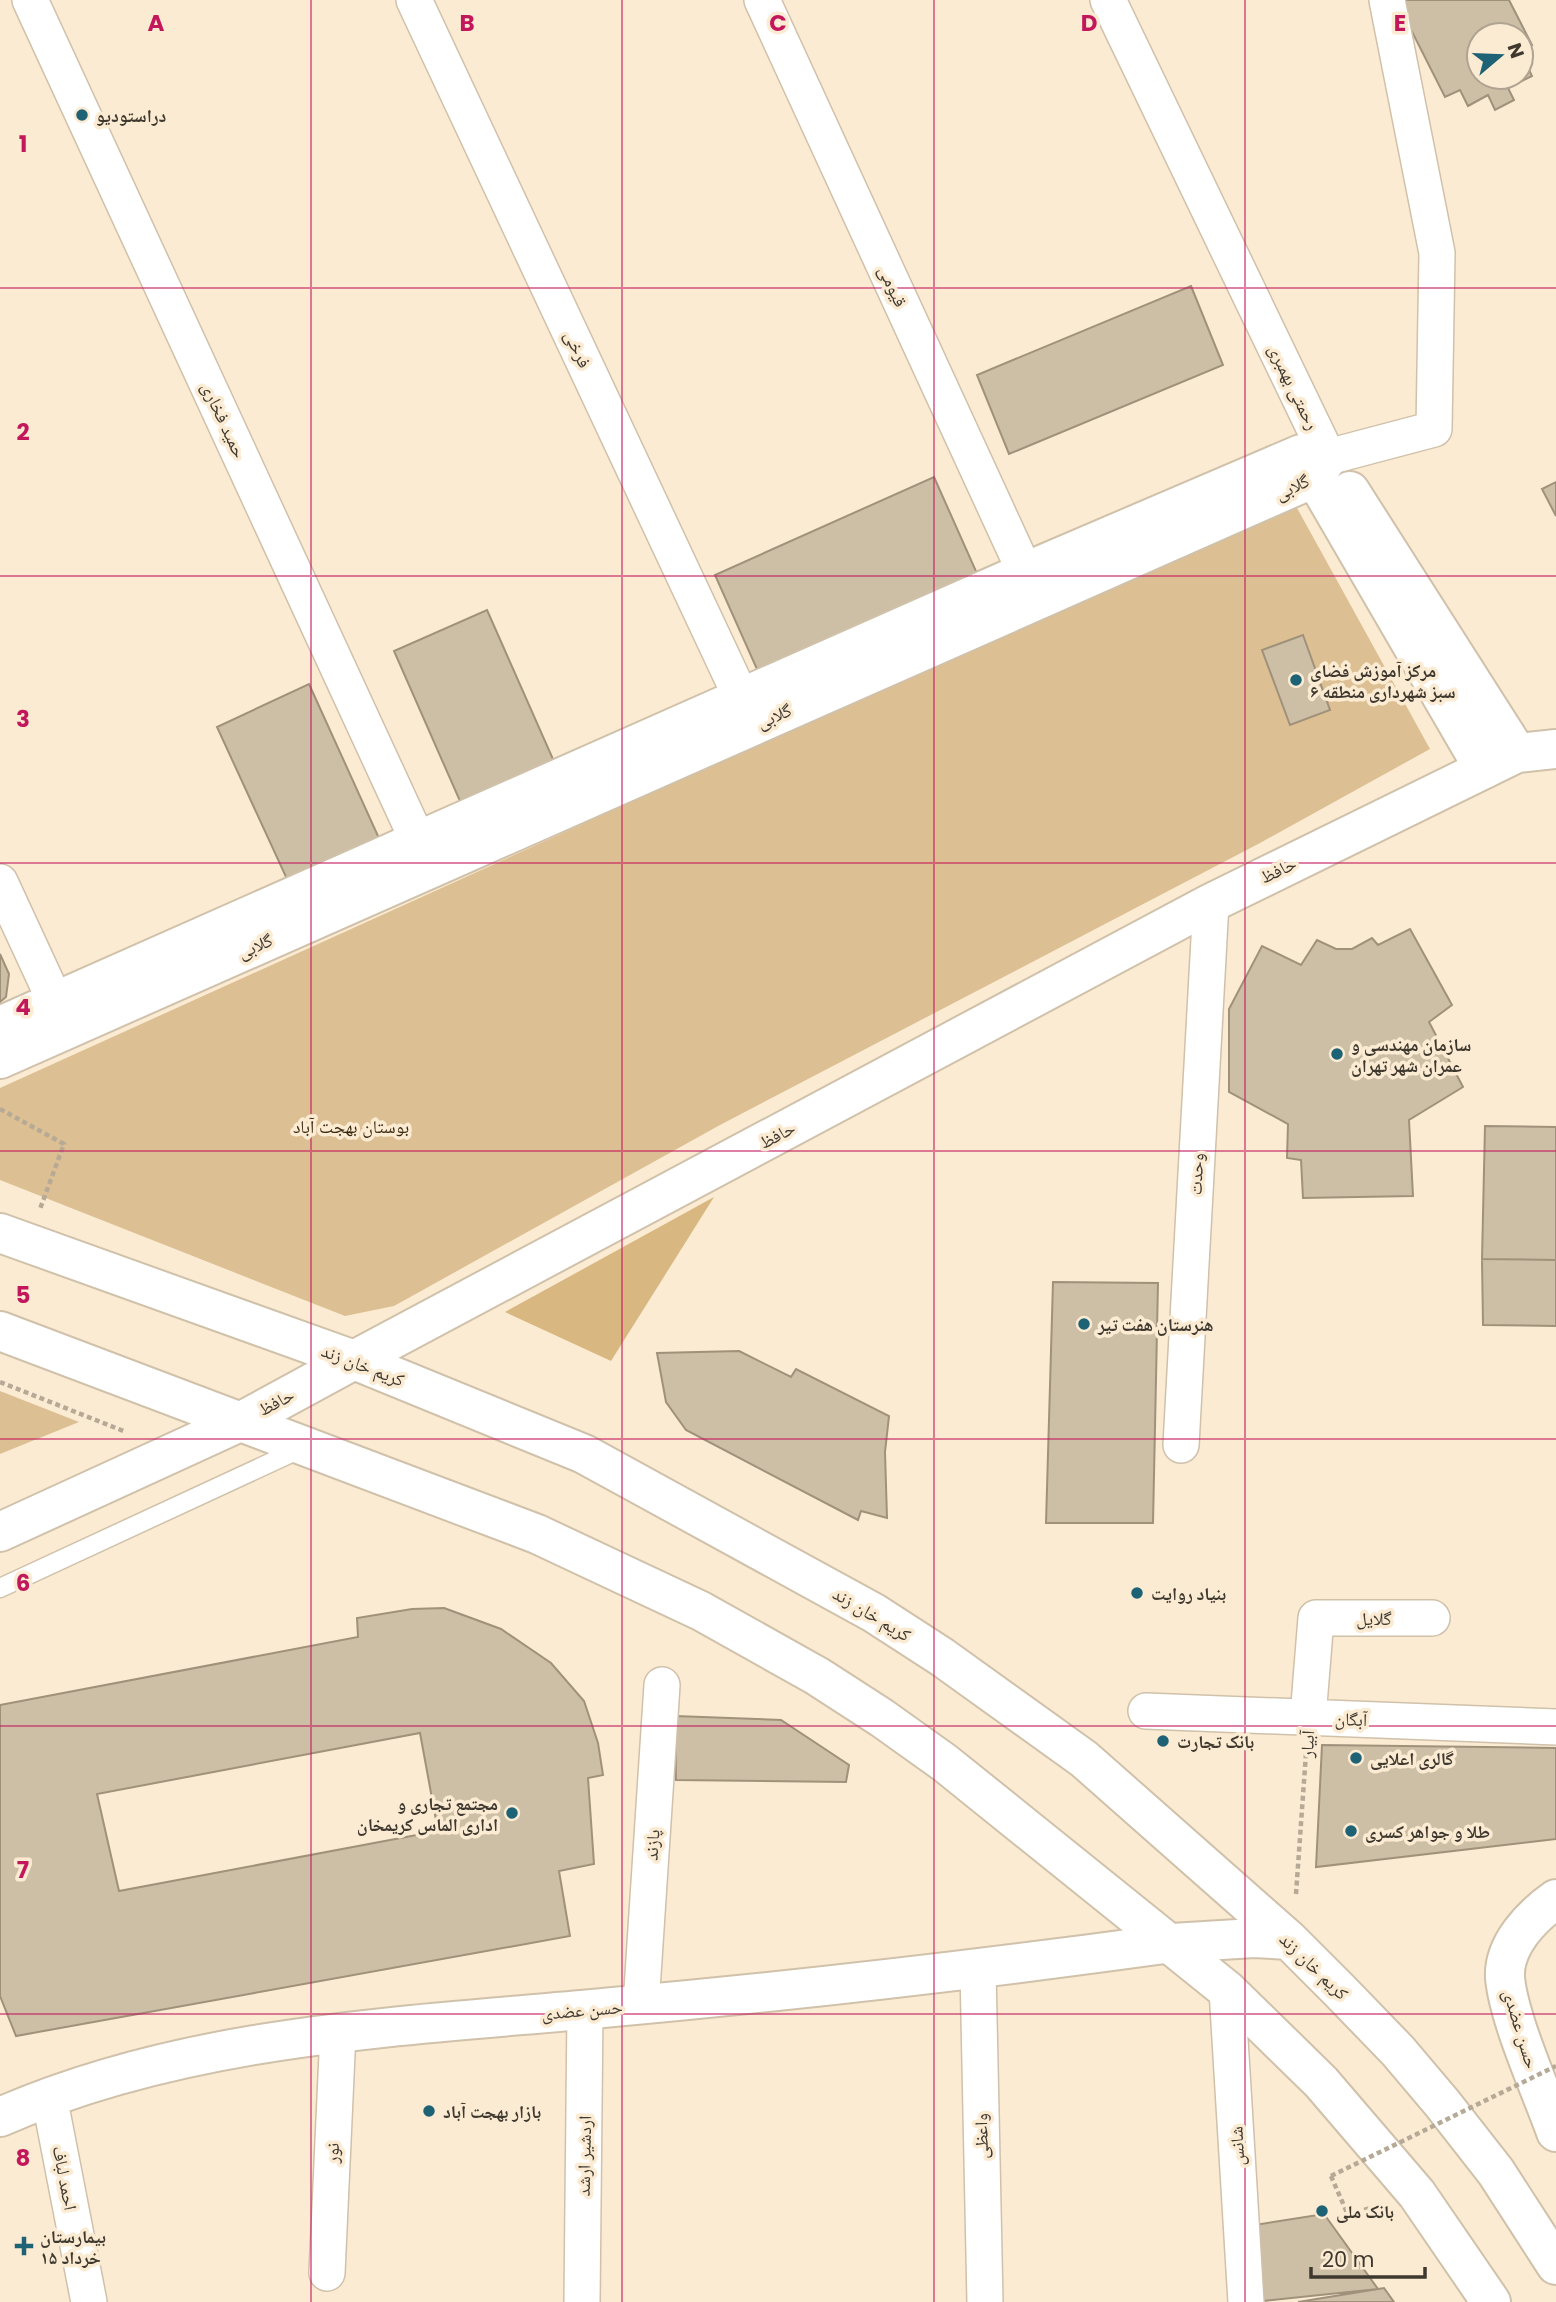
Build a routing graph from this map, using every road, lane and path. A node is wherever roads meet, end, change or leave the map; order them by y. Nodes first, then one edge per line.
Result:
1 (30, 0) edge
2 (414, 0) edge
3 (762, 0) edge
4 (1108, 0) edge
5 (1387, 0) edge
6 (1315, 463) junction
7 (1031, 586) junction
8 (748, 711) junction
9 (1556, 749) edge
10 (1501, 761) junction
11 (424, 855) junction
12 (0, 882) edge
13 (1212, 903) junction
14 (62, 1015) junction
15 (0, 1026) edge
16 (0, 1059) edge
17 (0, 1109) edge
18 (14, 1237) edge
19 (0, 1331) edge
20 (354, 1360) junction
21 (0, 1382) edge
22 (240, 1422) junction
23 (1181, 1445) dead end
24 (305, 1447) junction
25 (174, 1452) junction
26 (0, 1532) edge
27 (0, 1588) edge
28 (1316, 1618) joint
29 (1432, 1618) dead end
30 (662, 1685) dead end
31 (1146, 1711) dead end
32 (1308, 1717) junction
33 (1556, 1727) edge
34 (1299, 1870) dead end
35 (1556, 1899) edge
36 (1289, 1940) junction
37 (1172, 1943) junction
38 (978, 1970) junction
39 (1227, 1990) junction
40 (641, 2005) junction
41 (585, 2010) junction
42 (338, 2032) junction
43 (1556, 2066) edge
44 (49, 2096) junction
45 (0, 2117) edge
46 (1556, 2132) edge
47 (1348, 2215) dead end
48 (1556, 2265) edge
49 (327, 2273) dead end
50 (89, 2302) edge
51 (582, 2302) edge
52 (985, 2302) edge
53 (1246, 2302) edge
54 (1491, 2302) edge

1 - 11 street, حمید فخاری
2 - 8 street, فرخی
3 - 7 street, قیومی
4 - 6 street, رحمتی بهمبری
5 - 6 street
6 - 7 main road, گلابی
6 - 10 main road, رحمتی بهمبری
7 - 8 main road, گلابی
8 - 11 main road, گلابی
9 - 10 main road, حافظ
10 - 13 main road, حافظ
11 - 14 main road, گلابی
12 - 14 street
13 - 20 main road, حافظ
13 - 23 street, وحدت
14 - 15 main road, گلابی
14 - 16 main road, گلابی
17 - 18 path
18 - 20 main road, کریم خان زند
19 - 22 main road
20 - 22 main road, حافظ
20 - 36 main road, کریم خان زند
21 - 25 path
22 - 24 main road
22 - 25 main road, حافظ
24 - 27 lane
24 - 37 main road
25 - 26 main road, حافظ
28 - 29 street, گلایل
28 - 32 street, آبیار
30 - 40 street, پازند
31 - 32 street, آبگان
32 - 33 street, آبگان
32 - 34 path, آبیار
35 - 46 main road, حسن عضدی
36 - 37 main road, حسن عضدی
36 - 48 main road, کریم خان زند
37 - 38 main road, حسن عضدی
37 - 39 main road
38 - 40 main road, حسن عضدی
38 - 52 street, واعظی
39 - 53 street, شانس
39 - 54 main road
40 - 41 main road, حسن عضدی
41 - 42 main road, حسن عضدی
41 - 51 street, اردشیر ارشد
42 - 44 main road, حسن عضدی
42 - 49 street, نور
43 - 47 path, bridge
44 - 45 main road, حسن عضدی
44 - 50 street, احمد لباف

